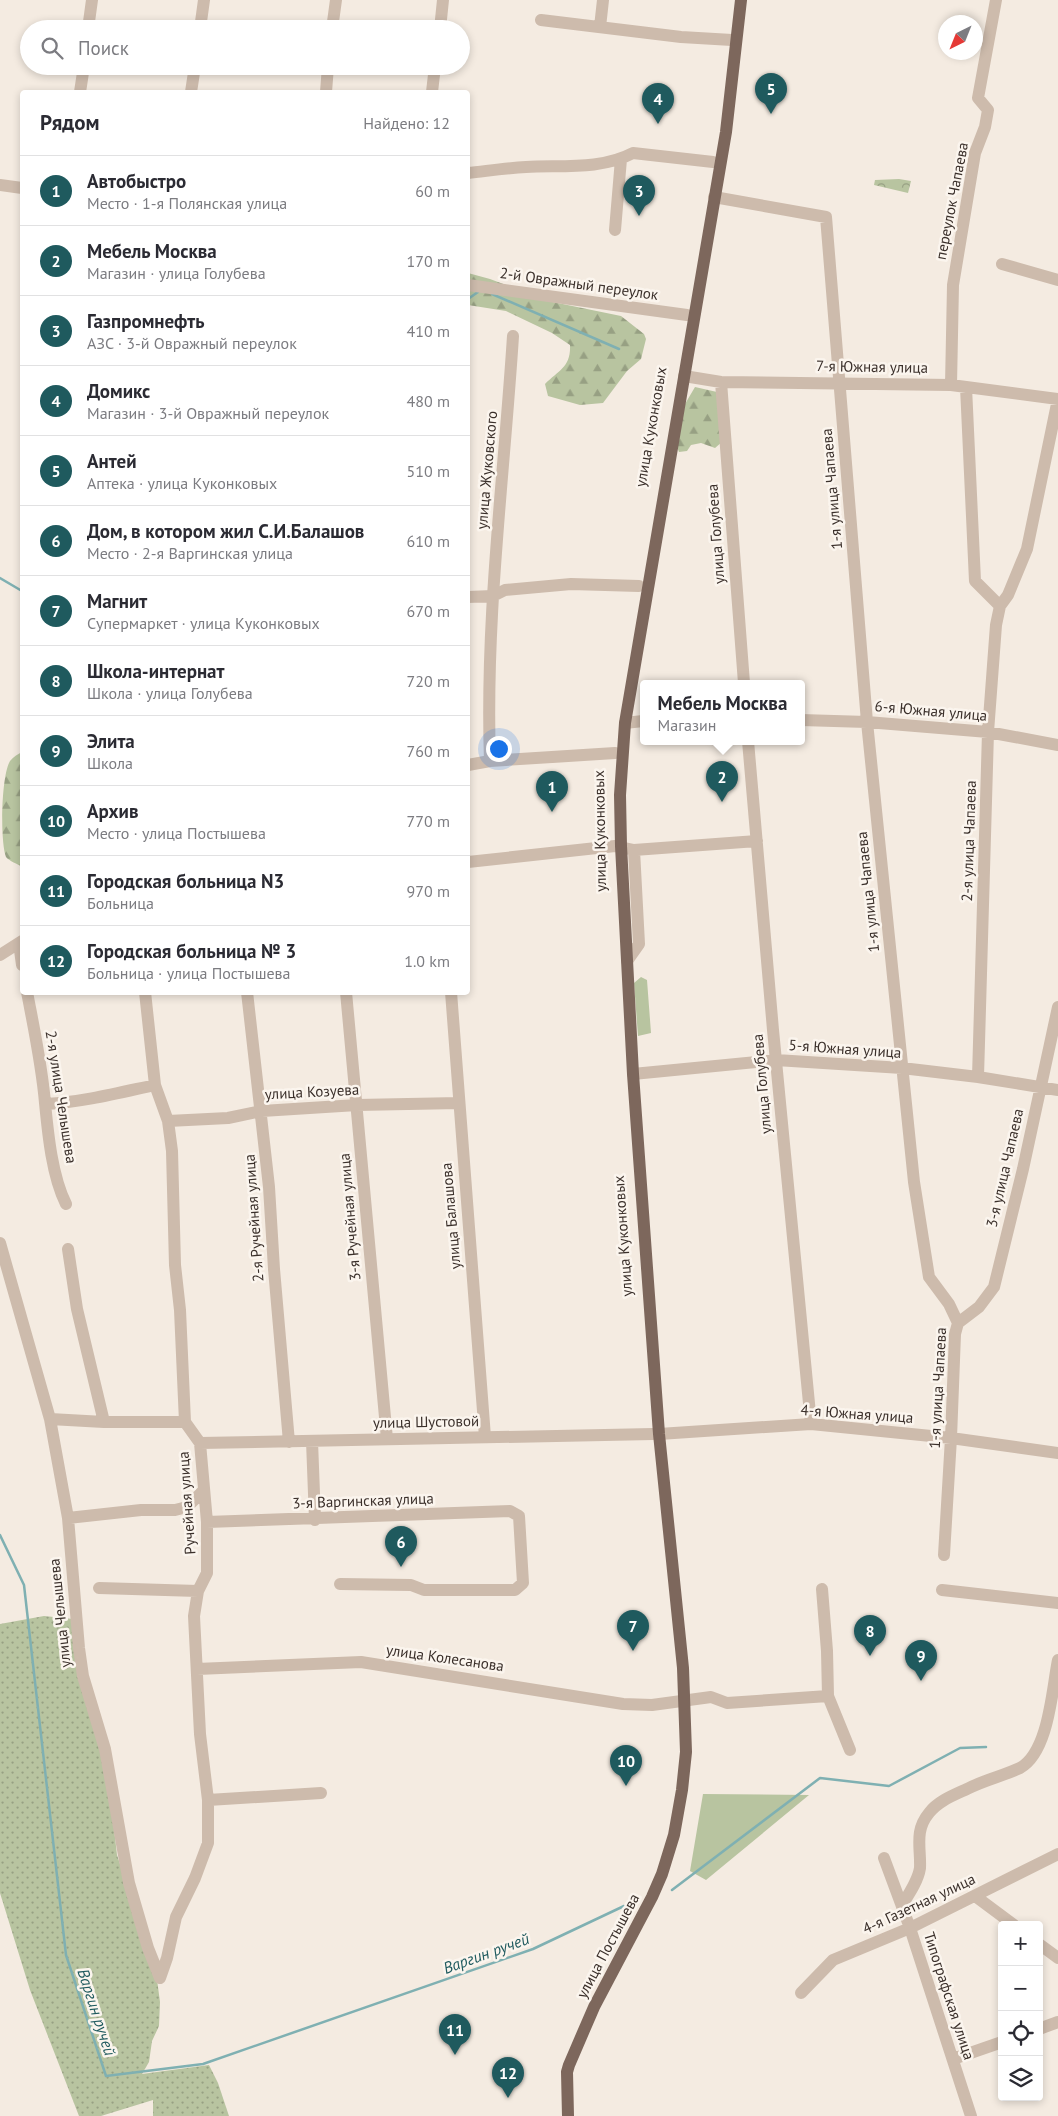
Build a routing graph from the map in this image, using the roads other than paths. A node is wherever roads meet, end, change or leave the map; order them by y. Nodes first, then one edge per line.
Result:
1 (92, 0) edge
2 (204, 0) edge
3 (336, 0) edge
4 (444, 0) edge
5 (603, 0) edge
6 (736, 0) edge
7 (741, 0) edge
8 (996, 0) edge
9 (89, 20) edge
10 (201, 20) edge
11 (333, 20) edge
12 (441, 20) edge
13 (541, 20) dead end
14 (600, 27) junction
15 (732, 40) junction
16 (83, 75) edge
17 (194, 75) edge
18 (327, 75) edge
19 (434, 75) edge
20 (80, 90) edge
21 (191, 90) edge
22 (326, 90) edge
23 (432, 90) edge
24 (621, 159) junction
25 (713, 162) junction
26 (470, 173) edge
27 (0, 185) edge
28 (20, 188) edge
29 (714, 197) junction
30 (616, 230) dead end
31 (1002, 264) dead end
32 (1058, 280) edge
33 (470, 285) edge
34 (687, 315) junction
35 (513, 336) dead end
36 (684, 376) junction
37 (721, 382) junction
38 (840, 382) junction
39 (951, 385) junction
40 (966, 387) junction
41 (1058, 399) edge
42 (639, 586) junction
43 (493, 596) junction
44 (470, 597) edge
45 (1000, 606) junction
46 (744, 680) edge
47 (805, 720) edge
48 (640, 721) edge
49 (625, 722) junction
50 (867, 722) junction
51 (988, 732) junction
52 (748, 745) edge
53 (1058, 745) edge
54 (615, 753) junction
55 (490, 761) junction
56 (470, 765) edge
57 (756, 840) junction
58 (618, 846) junction
59 (634, 850) junction
60 (470, 862) edge
61 (20, 943) edge
62 (0, 955) edge
63 (627, 961) junction
64 (28, 995) edge
65 (145, 995) edge
66 (247, 995) edge
67 (346, 995) edge
68 (451, 995) edge
69 (1058, 1007) edge
70 (776, 1060) junction
71 (902, 1068) junction
72 (631, 1074) junction
73 (978, 1077) junction
74 (155, 1084) junction
75 (1040, 1086) junction
76 (1058, 1090) edge
77 (459, 1103) junction
78 (46, 1104) junction
79 (357, 1105) junction
80 (262, 1111) junction
81 (168, 1121) junction
82 (66, 1204) dead end
83 (0, 1243) edge
84 (68, 1250) dead end
85 (958, 1323) junction
86 (50, 1419) junction
87 (104, 1422) junction
88 (185, 1422) junction
89 (811, 1424) junction
90 (656, 1434) junction
91 (485, 1438) junction
92 (951, 1438) junction
93 (387, 1440) junction
94 (312, 1441) junction
95 (288, 1442) junction
96 (200, 1443) junction
97 (1058, 1453) edge
98 (204, 1490) junction
99 (68, 1518) junction
100 (314, 1520) junction
101 (207, 1522) junction
102 (944, 1555) dead end
103 (340, 1584) dead end
104 (99, 1588) dead end
105 (822, 1589) dead end
106 (942, 1590) dead end
107 (198, 1591) junction
108 (1058, 1603) edge
109 (1058, 1660) edge
110 (197, 1669) junction
111 (828, 1696) junction
112 (686, 1700) junction
113 (850, 1750) dead end
114 (682, 1790) joint
115 (321, 1792) dead end
116 (208, 1800) junction
117 (1058, 1854) edge
118 (884, 1858) dead end
119 (975, 1896) junction
120 (902, 1905) junction
121 (1009, 1921) edge
122 (910, 1928) junction
123 (1043, 1947) edge
124 (1058, 1958) edge
125 (160, 1978) joint
126 (801, 1993) dead end
127 (1058, 2022) edge
128 (1043, 2027) edge
129 (998, 2043) edge
130 (953, 2059) junction
131 (568, 2116) edge
132 (972, 2116) edge

1 - 9 street
2 - 10 street
3 - 11 street
4 - 12 street
5 - 14 street
6 - 15 main road, улица Куконковых
7 - 29 main road, улица Куконковых
8 - 39 street, переулок Чапаева
13 - 14 street
14 - 15 street
15 - 25 main road, улица Куконковых
16 - 20 street
17 - 21 street
18 - 22 street
19 - 23 street
24 - 25 street
24 - 26 street
24 - 30 street
25 - 34 main road, улица Куконковых
27 - 28 street
29 - 36 main road, улица Куконковых
29 - 38 street, 1-я улица Чапаева
31 - 32 street
33 - 34 street, 2-й Овражный переулок
34 - 42 main road, улица Куконковых
35 - 43 street, улица Жуковского
36 - 37 street, 7-я Южная улица
36 - 49 main road, улица Куконковых
37 - 38 street, 7-я Южная улица
37 - 46 street, улица Голубева
38 - 39 street, 7-я Южная улица
38 - 50 street, 1-я улица Чапаева
39 - 40 street, 7-я Южная улица
40 - 41 street, 7-я Южная улица
40 - 45 street
41 - 45 street, 2-я улица Чапаева
42 - 43 street
42 - 54 main road, улица Куконковых
43 - 44 street
43 - 55 street, улица Жуковского
45 - 51 street, 2-я улица Чапаева
47 - 50 street, 6-я Южная улица
48 - 49 street
49 - 58 main road, улица Куконковых
50 - 51 street, 6-я Южная улица
50 - 71 street, 1-я улица Чапаева
51 - 53 street, 6-я Южная улица
51 - 73 street, 2-я улица Чапаева
52 - 57 street, улица Голубева
54 - 55 street
54 - 58 main road, улица Куконковых
55 - 56 street
57 - 59 street
57 - 70 street, улица Голубева
58 - 59 street
58 - 60 street
58 - 63 main road, улица Куконковых
58 - 72 main road, улица Куконковых
59 - 63 street
61 - 62 street
63 - 72 main road, улица Куконковых
64 - 78 street, 2-я улица Челышева
65 - 74 street
66 - 80 street, 2-я Ручейная улица
67 - 79 street, 3-я Ручейная улица
68 - 77 street, улица Балашова
69 - 75 street, 3-я улица Чапаева
70 - 71 street, 5-я Южная улица
70 - 72 street, 5-я Южная улица
70 - 89 street, улица Голубева
71 - 73 street, 5-я Южная улица
71 - 85 street, 1-я улица Чапаева
72 - 90 main road, улица Куконковых
73 - 75 street, 5-я Южная улица
74 - 78 street
74 - 81 street
75 - 76 street, 5-я Южная улица
75 - 85 street, 3-я улица Чапаева
77 - 79 street, улица Козуева
77 - 91 street, улица Балашова
78 - 82 street, 2-я улица Челышева
79 - 80 street, улица Козуева
79 - 93 street, 3-я Ручейная улица
80 - 81 street, улица Козуева
80 - 95 street, 2-я Ручейная улица
81 - 88 street
83 - 86 street, улица Челышева
84 - 87 street
85 - 92 street, 1-я улица Чапаева
86 - 87 street
86 - 99 street, улица Челышева
87 - 88 street
88 - 96 street, Ручейная улица
89 - 90 street, 4-я Южная улица
89 - 92 street, 4-я Южная улица
90 - 91 street, улица Шустовой
90 - 112 main road, улица Куконковых
91 - 93 street, улица Шустовой
92 - 97 street, 4-я Южная улица
92 - 102 street, 1-я улица Чапаева
93 - 94 street, улица Шустовой
94 - 95 street, улица Шустовой
94 - 100 street
95 - 96 street, улица Шустовой
96 - 98 street, Ручейная улица
98 - 99 street
98 - 101 street, Ручейная улица
99 - 125 street, улица Челышева
100 - 101 street, 3-я Варгинская улица
100 - 103 street, 3-я Варгинская улица
101 - 107 street, Ручейная улица
104 - 107 street
105 - 111 street
106 - 108 street
107 - 110 street, Ручейная улица
109 - 120 street
110 - 112 street, улица Колесанова
110 - 116 street, Ручейная улица
111 - 112 street, улица Колесанова
111 - 113 street
112 - 114 main road, улица Куконковых
114 - 131 main road, улица Постышева
115 - 116 street
116 - 125 street, Ручейная улица
117 - 119 street, 4-я Газетная улица
118 - 120 street, Типографская улица
119 - 121 street
119 - 122 street, 4-я Газетная улица
120 - 122 street, Типографская улица
122 - 126 street, 4-я Газетная улица
122 - 130 street, Типографская улица
123 - 124 street
127 - 128 street
129 - 130 street
130 - 132 street, Типографская улица

